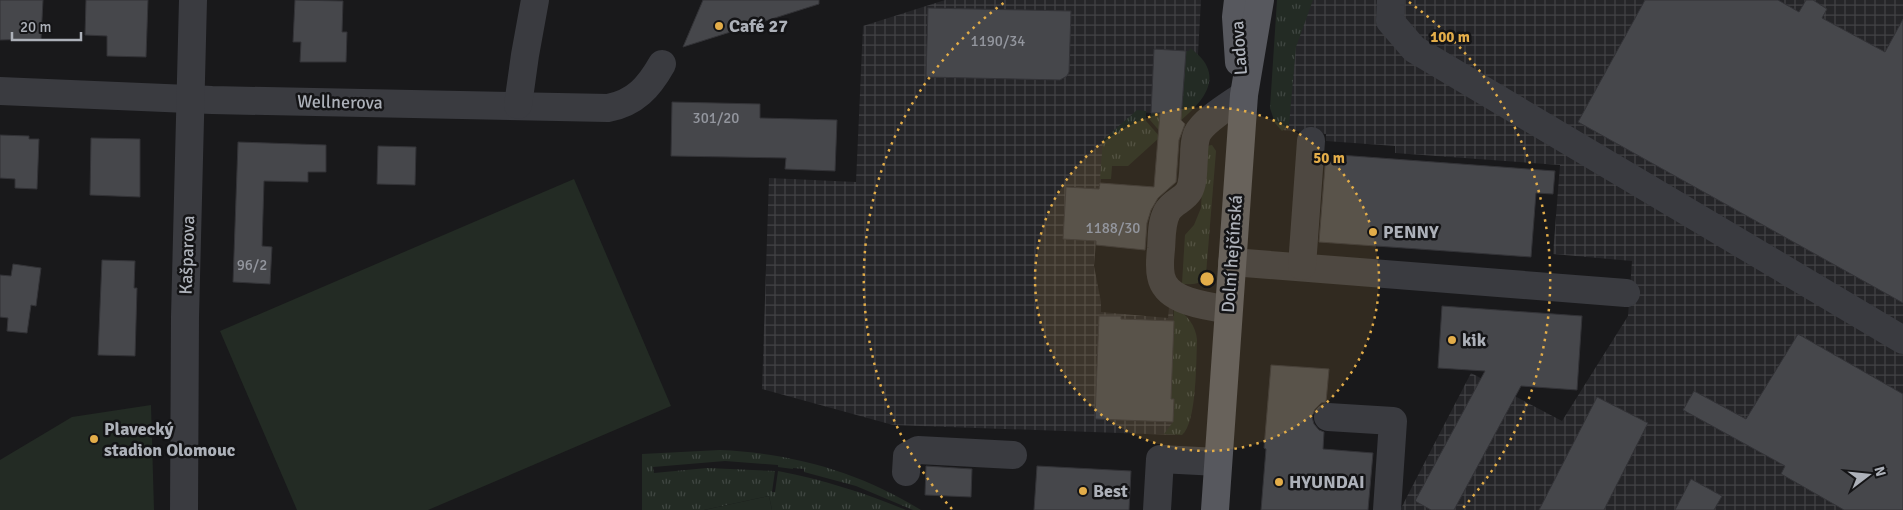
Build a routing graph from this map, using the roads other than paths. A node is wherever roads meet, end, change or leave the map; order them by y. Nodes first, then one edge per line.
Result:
1 (194, 0) edge
2 (535, 0) edge
3 (1238, 0) edge
4 (1260, 0) edge
5 (1392, 0) edge
6 (662, 64) dead end
7 (0, 91) edge
8 (1244, 95) junction
9 (192, 99) junction
10 (518, 105) junction
11 (1311, 141) dead end
12 (1232, 262) junction
13 (1302, 266) junction
14 (1626, 293) dead end
15 (1228, 310) junction
16 (1903, 340) edge
17 (1328, 417) dead end
18 (1013, 455) dead end
19 (1218, 462) junction
20 (906, 472) dead end
21 (184, 510) edge
22 (1157, 510) edge
23 (1215, 510) edge
24 (1387, 510) edge

1 - 9 street, Kašparova
2 - 10 street
3 - 8 main road, Ladova
4 - 8 main road, Dolní hejčínská
5 - 16 street
6 - 10 street, Wellnerova
7 - 9 street, Wellnerova
8 - 12 main road, Dolní hejčínská
8 - 15 street
9 - 10 street, Wellnerova
9 - 21 street, Kašparova
11 - 13 street
12 - 13 street
12 - 15 main road, Dolní hejčínská
13 - 14 street
15 - 19 main road, Dolní hejčínská
17 - 24 street
18 - 20 street
19 - 22 street
19 - 23 main road, Dolní hejčínská

